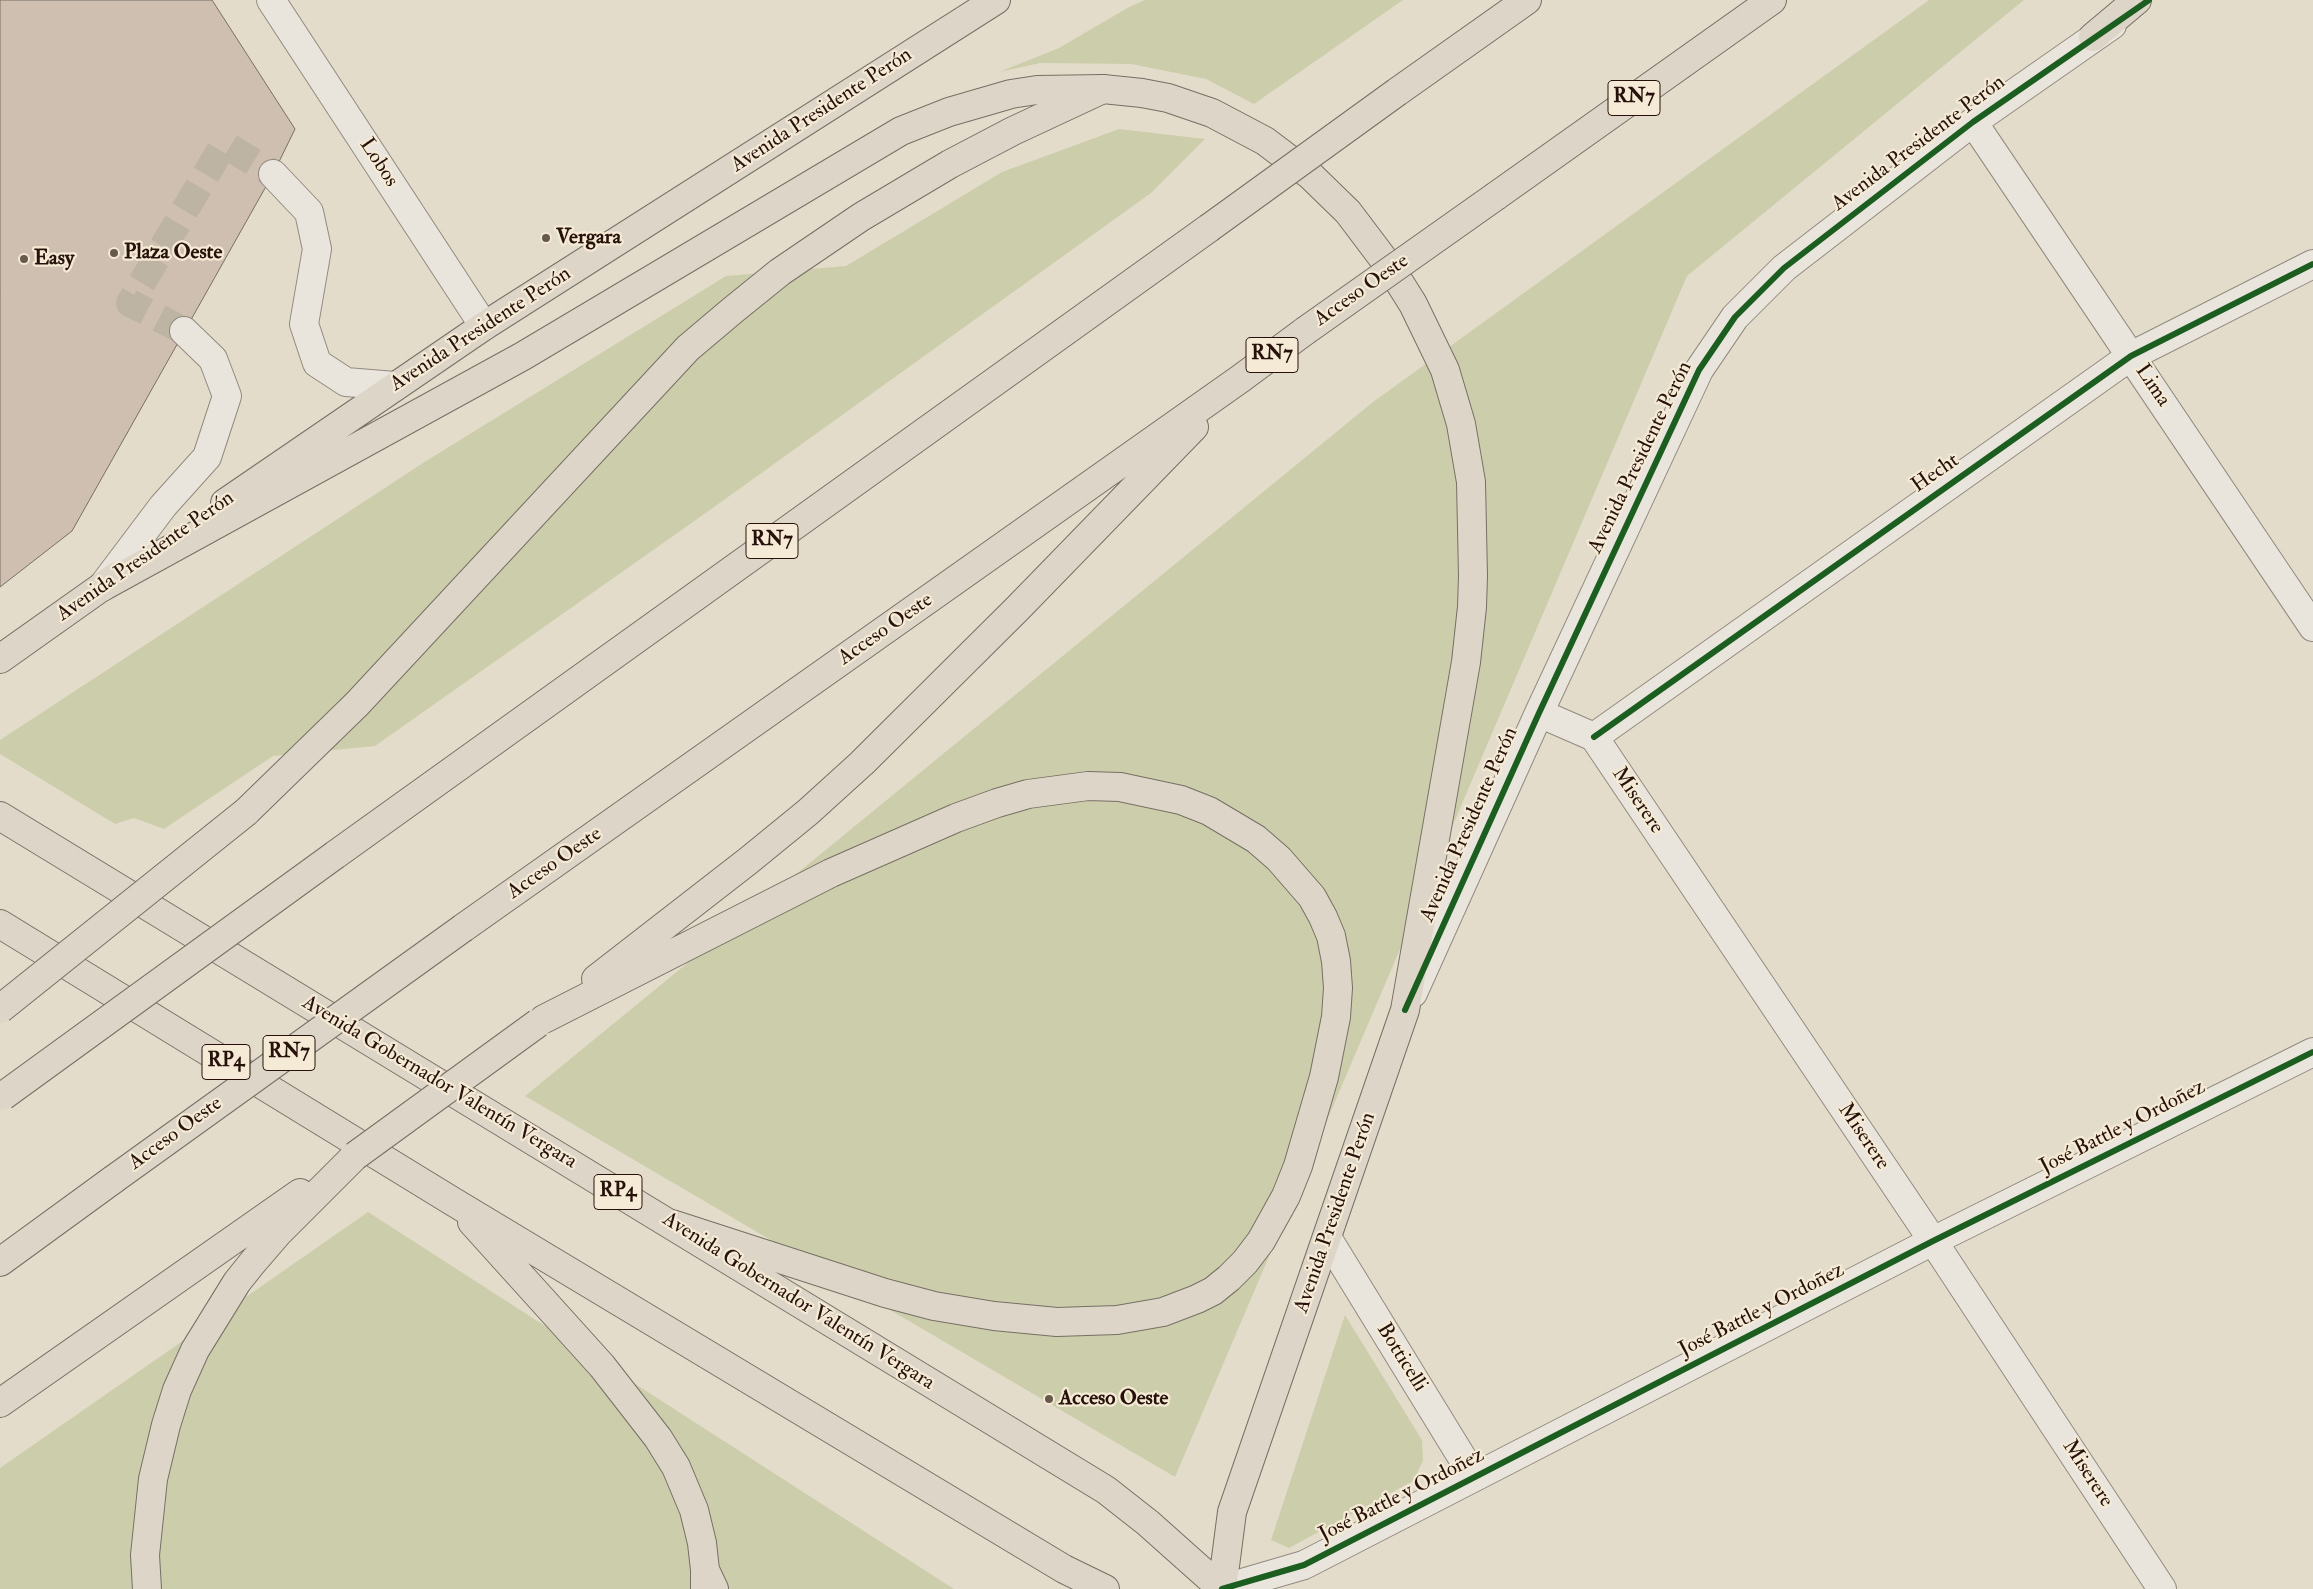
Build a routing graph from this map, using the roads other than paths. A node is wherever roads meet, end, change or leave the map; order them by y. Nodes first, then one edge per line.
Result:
1 (271, 0) edge
2 (996, 0) edge
3 (1527, 0) edge
4 (1772, 0) edge
5 (2137, 0) edge
6 (2149, 0) edge
7 (2094, 37) junction
8 (1103, 89) junction
9 (1972, 122) junction
10 (273, 174) tunnel mouth
11 (2313, 264) edge
12 (484, 326) junction
13 (184, 331) tunnel mouth
14 (2131, 356) junction
15 (1240, 379) junction
16 (395, 386) junction
17 (102, 587) junction
18 (2313, 627) edge
19 (0, 659) edge
20 (1539, 713) junction
21 (1594, 736) junction
22 (0, 816) edge
23 (0, 924) edge
24 (0, 1009) edge
25 (1405, 1010) junction
26 (541, 1021) junction
27 (2313, 1052) edge
28 (2, 1097) edge
29 (355, 1156) junction
30 (452, 1201) junction
31 (672, 1224) junction
32 (1328, 1239) junction
33 (1933, 1241) junction
34 (0, 1262) edge
35 (0, 1403) edge
36 (1474, 1476) junction
37 (708, 1583) edge
38 (147, 1589) edge
39 (1104, 1589) edge
40 (1222, 1589) edge
41 (2162, 1589) edge

1 - 12 street, Lobos
2 - 12 main road, Avenida Presidente Perón
3 - 28 main road, RN7, bridge
4 - 15 main road, Acceso Oeste / RN7, bridge
5 - 7 main road
6 - 7 street, Avenida Presidente Perón
7 - 9 street, Avenida Presidente Perón
8 - 17 main road
8 - 24 main road, bridge
8 - 25 main road
9 - 14 street, Lima
9 - 20 street, Avenida Presidente Perón
10 - 16 street
11 - 14 street, Hecht
12 - 16 main road, Avenida Presidente Perón
13 - 17 street
14 - 18 street, Lima
14 - 21 street, Hecht
15 - 26 main road
15 - 34 main road, Acceso Oeste / RN7, bridge
16 - 17 main road, Avenida Presidente Perón
17 - 19 main road, Avenida Presidente Perón
20 - 21 street
20 - 25 street, Avenida Presidente Perón
21 - 33 street, Miserere
22 - 31 main road, Avenida Gobernador Valentín Vergara / RP4
23 - 30 main road, RP4
25 - 32 main road, Avenida Presidente Perón
26 - 29 main road, bridge
26 - 31 main road
27 - 33 street, José Battle y Ordoñez
29 - 35 main road
29 - 38 main road
30 - 37 main road
30 - 39 main road, RP4
31 - 40 main road, Avenida Gobernador Valentín Vergara / RP4
32 - 36 street, Botticelli
32 - 40 main road, Avenida Presidente Perón
33 - 36 street, José Battle y Ordoñez
33 - 41 street, Miserere
36 - 40 street, José Battle y Ordoñez

